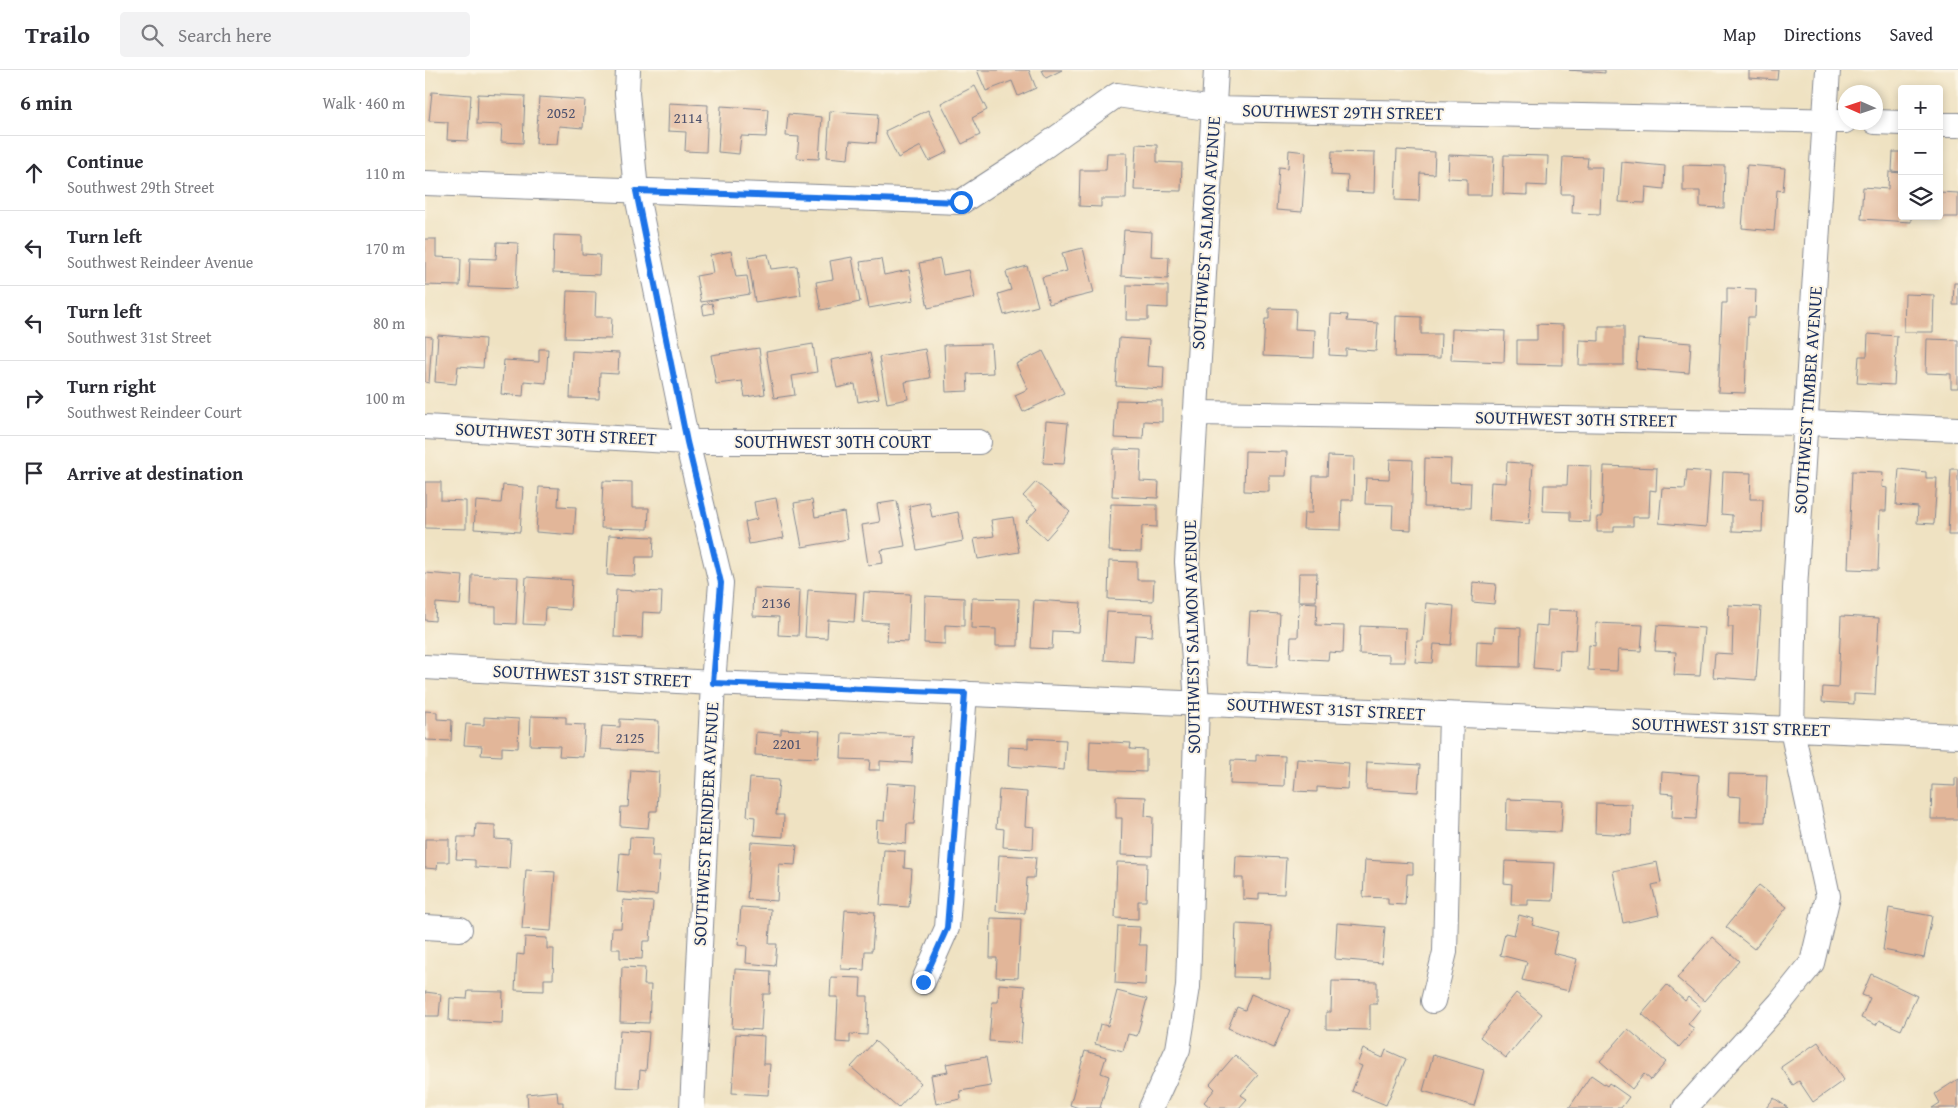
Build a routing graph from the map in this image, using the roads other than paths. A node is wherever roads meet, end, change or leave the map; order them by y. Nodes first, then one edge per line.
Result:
1 (628, 70) edge
2 (1217, 70) edge
3 (1828, 70) edge
4 (1214, 109) junction
5 (1835, 121) edge
6 (1883, 122) edge
7 (1898, 123) edge
8 (1943, 125) edge
9 (1958, 125) edge
10 (425, 183) edge
11 (636, 191) junction
12 (1195, 413) junction
13 (1807, 423) junction
14 (425, 426) edge
15 (1958, 429) edge
16 (687, 442) junction
17 (979, 442) dead end
18 (425, 666) edge
19 (713, 683) junction
20 (965, 693) junction
21 (1197, 703) junction
22 (1451, 715) junction
23 (1792, 730) junction
24 (1958, 736) edge
25 (425, 927) edge
26 (460, 929) dead end
27 (923, 982) dead end
28 (1433, 1001) dead end
29 (692, 1108) edge
30 (1151, 1108) edge
31 (1685, 1108) edge

1 - 11 street, SOUTHWEST REINDEER AVENUE
2 - 4 street, SOUTHWEST SALMON AVENUE
3 - 5 street, SOUTHWEST TIMBER AVENUE
4 - 5 street, SOUTHWEST 29TH STREET
4 - 11 street, SOUTHWEST 29TH STREET
4 - 12 street, SOUTHWEST SALMON AVENUE
5 - 13 street, SOUTHWEST TIMBER AVENUE
6 - 7 street
8 - 9 street
10 - 11 street, SOUTHWEST 29TH STREET
11 - 16 street, SOUTHWEST REINDEER AVENUE
12 - 13 street, SOUTHWEST 30TH STREET
12 - 21 street, SOUTHWEST SALMON AVENUE
13 - 15 street, SOUTHWEST 30TH STREET
13 - 23 street, SOUTHWEST TIMBER AVENUE
14 - 16 street, SOUTHWEST 30TH STREET
16 - 17 street, SOUTHWEST 30TH COURT
16 - 19 street, SOUTHWEST REINDEER AVENUE
18 - 19 street, SOUTHWEST 31ST STREET
19 - 20 street, SOUTHWEST 31ST STREET
19 - 29 street, SOUTHWEST REINDEER AVENUE
20 - 21 street, SOUTHWEST 31ST STREET
20 - 27 street
21 - 22 street, SOUTHWEST 31ST STREET
21 - 30 street, SOUTHWEST SALMON AVENUE
22 - 23 street, SOUTHWEST 31ST STREET
22 - 28 street
23 - 24 street, SOUTHWEST 31ST STREET
23 - 31 street, SOUTHWEST TIMBER AVENUE
25 - 26 street

